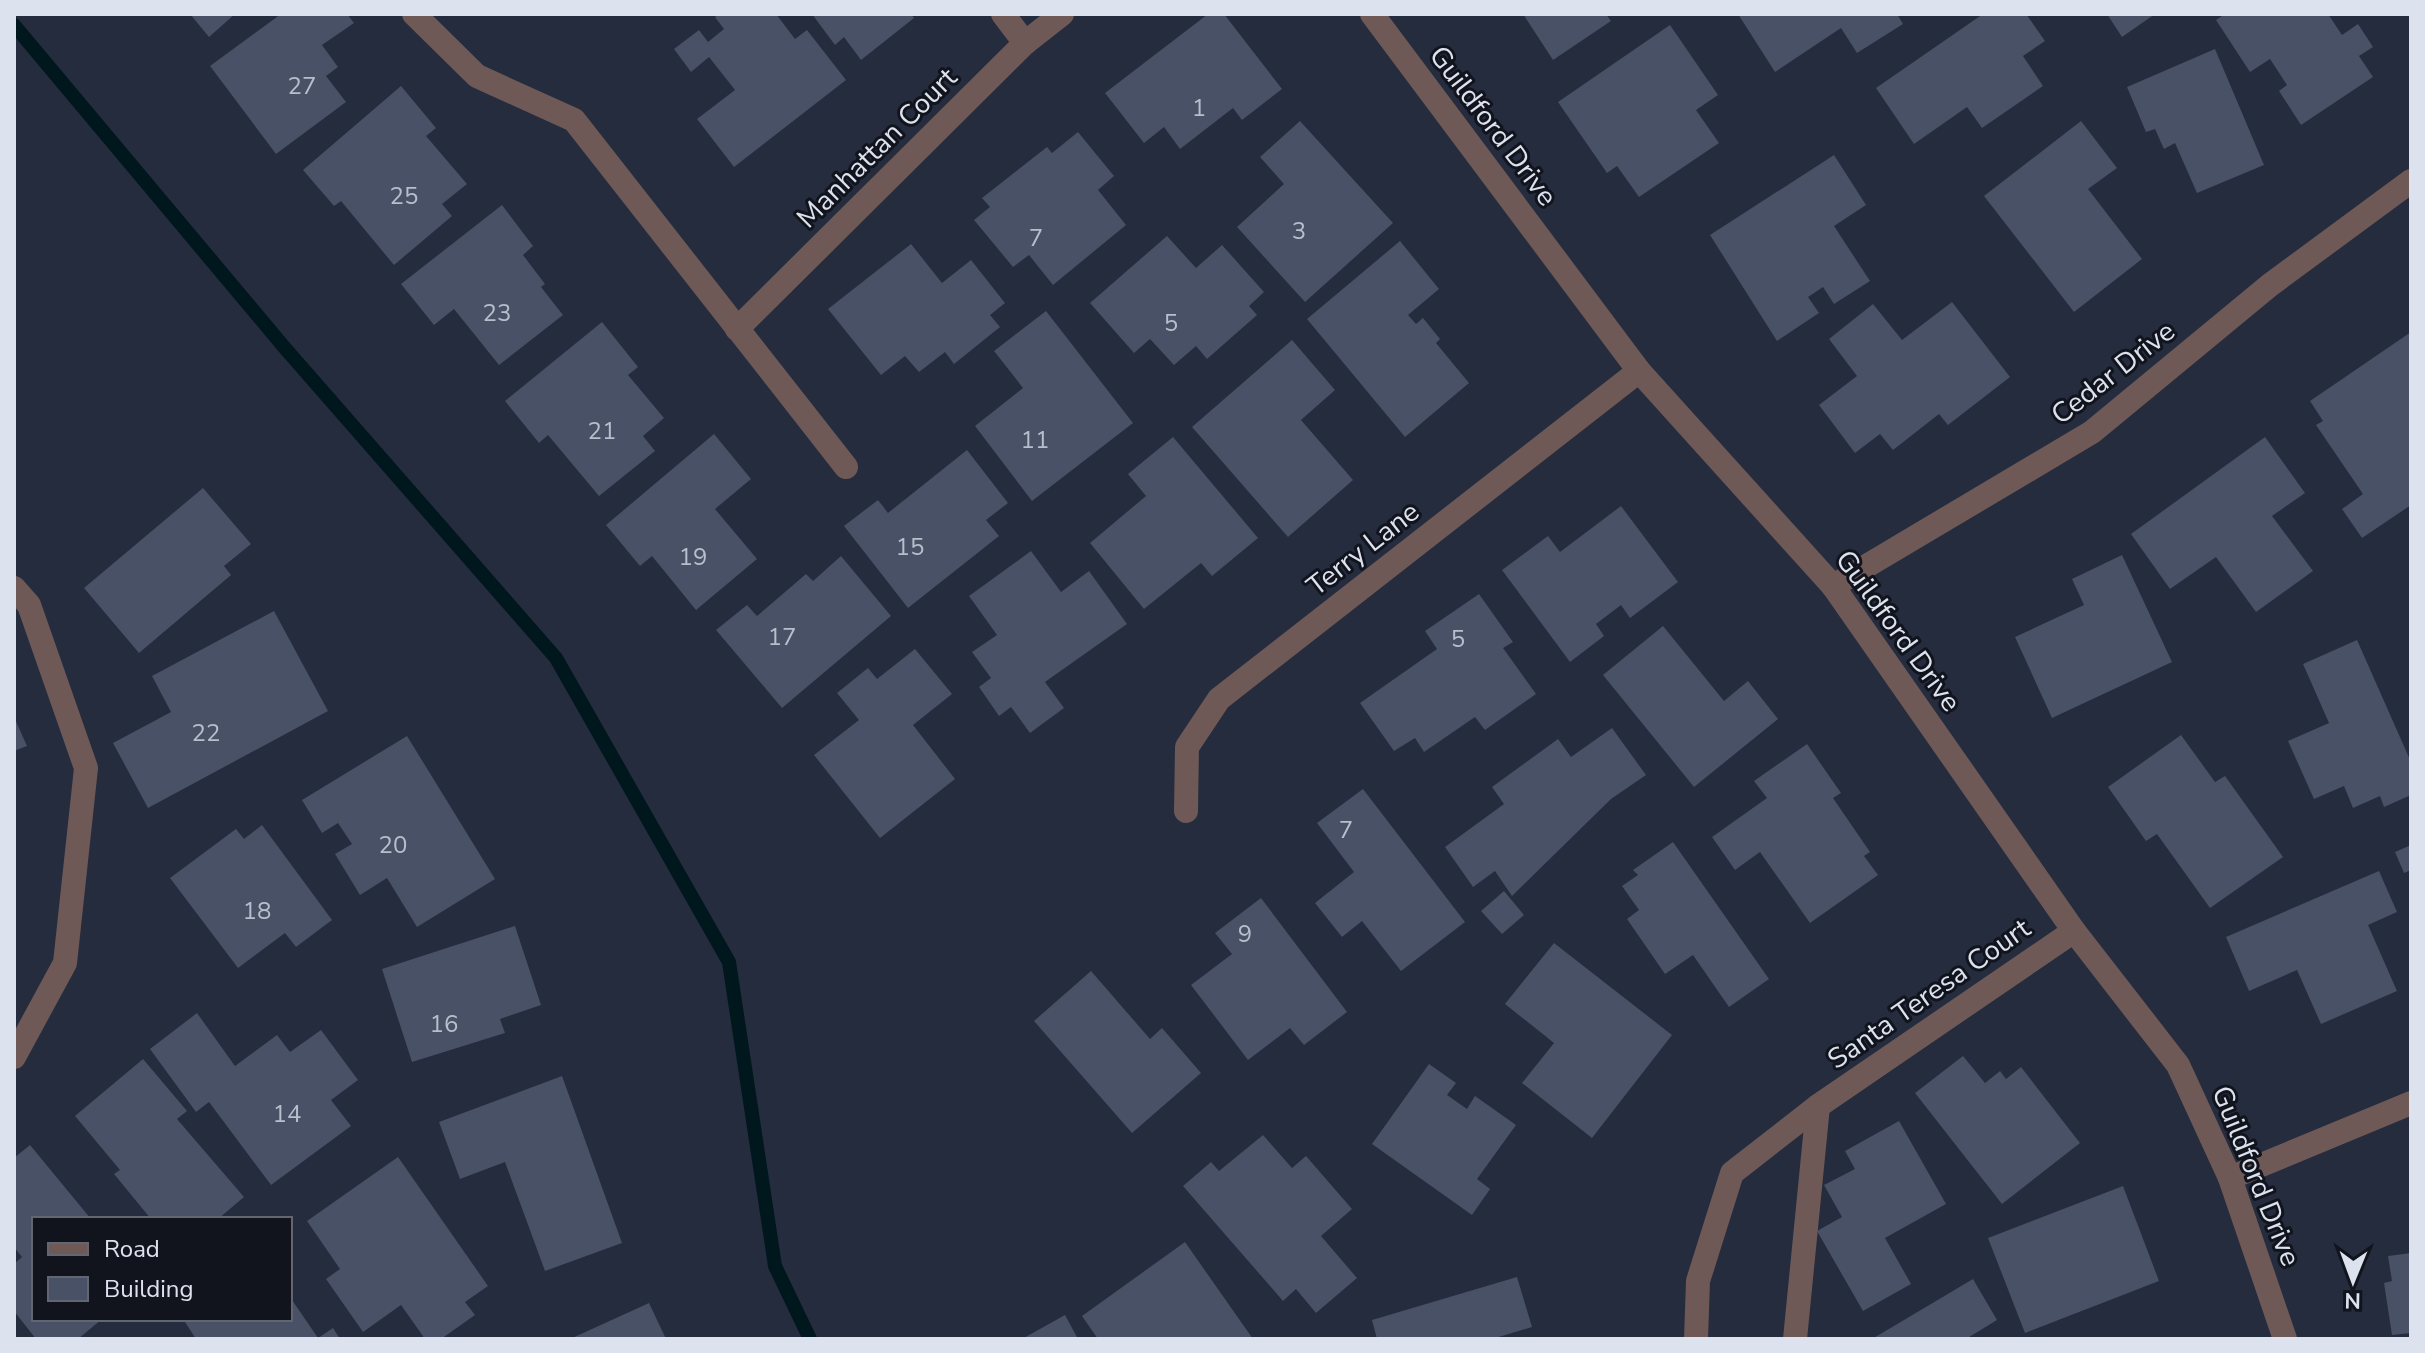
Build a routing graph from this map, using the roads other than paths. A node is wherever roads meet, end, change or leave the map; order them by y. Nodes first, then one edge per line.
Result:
1 (414, 14) edge
2 (1003, 14) edge
3 (1062, 14) edge
4 (1372, 14) edge
5 (1025, 43) junction
6 (2411, 181) edge
7 (737, 329) junction
8 (1639, 371) junction
9 (846, 467) dead end
10 (1833, 586) junction
11 (14, 588) edge
12 (1186, 811) dead end
13 (2074, 931) junction
14 (14, 1057) edge
15 (2411, 1103) edge
16 (1818, 1106) junction
17 (2230, 1178) junction
18 (1696, 1339) edge
19 (1795, 1339) edge
20 (2285, 1339) edge

1 - 7 street
2 - 5 street
3 - 5 street, Manhattan Court
4 - 8 street, Guildford Drive
5 - 7 street, Manhattan Court
6 - 10 street, Cedar Drive
7 - 9 street
8 - 10 street, Guildford Drive
8 - 12 street, Terry Lane
10 - 13 street, Guildford Drive
11 - 14 street
13 - 16 street, Santa Teresa Court
13 - 17 street, Guildford Drive
15 - 17 street
16 - 18 street, Santa Teresa Court
16 - 19 street, Santa Teresa Court
17 - 20 street, Guildford Drive

